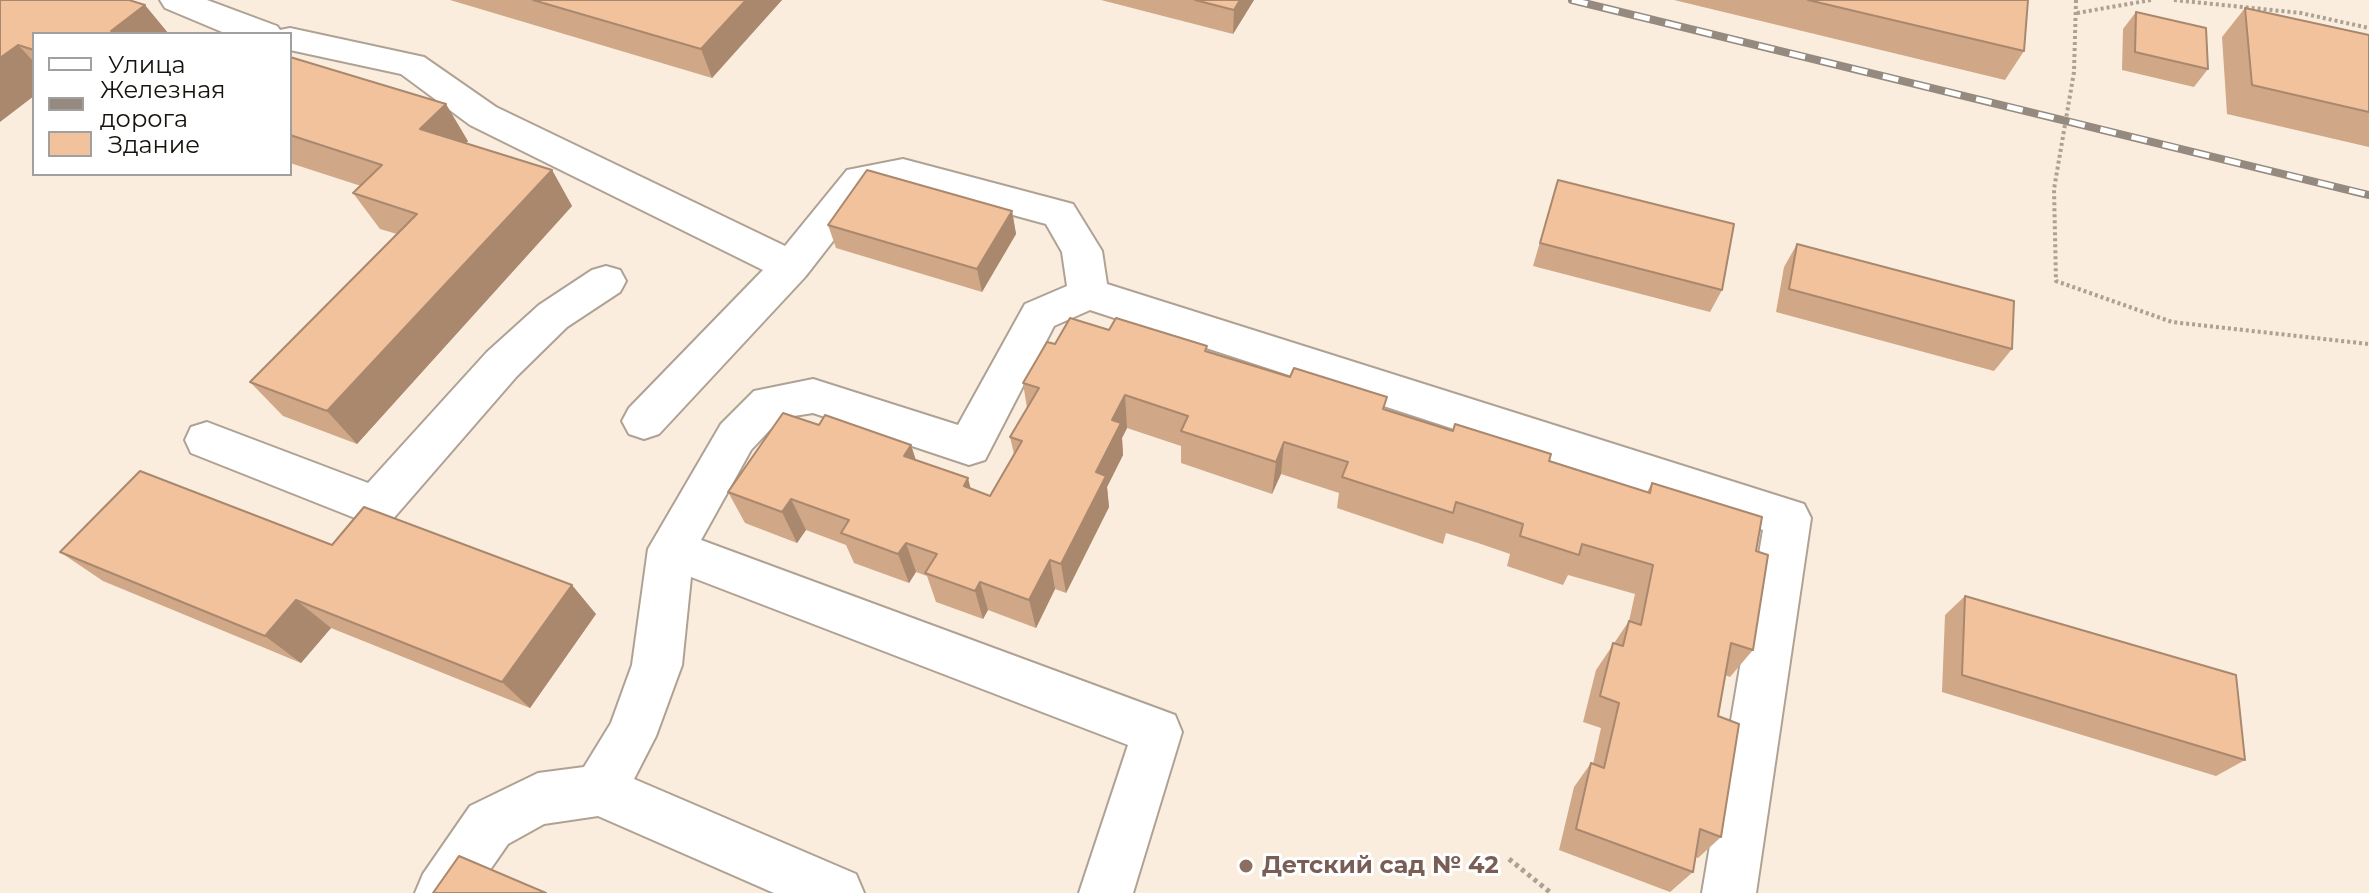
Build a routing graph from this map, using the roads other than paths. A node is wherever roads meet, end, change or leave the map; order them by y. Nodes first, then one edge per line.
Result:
1 (177, 0) edge
2 (256, 32) edge
3 (292, 39) edge
4 (791, 266) junction
5 (606, 281) dead end
6 (1088, 294) junction
7 (644, 421) dead end
8 (207, 440) dead end
9 (671, 549) junction
10 (599, 790) junction
11 (442, 893) edge
12 (837, 893) edge
13 (1106, 893) edge
14 (1729, 893) edge

1 - 2 lane
3 - 4 lane
4 - 6 lane
4 - 7 lane
5 - 8 lane
6 - 9 lane
6 - 14 lane
9 - 10 lane
9 - 13 lane
10 - 11 lane
10 - 12 lane

